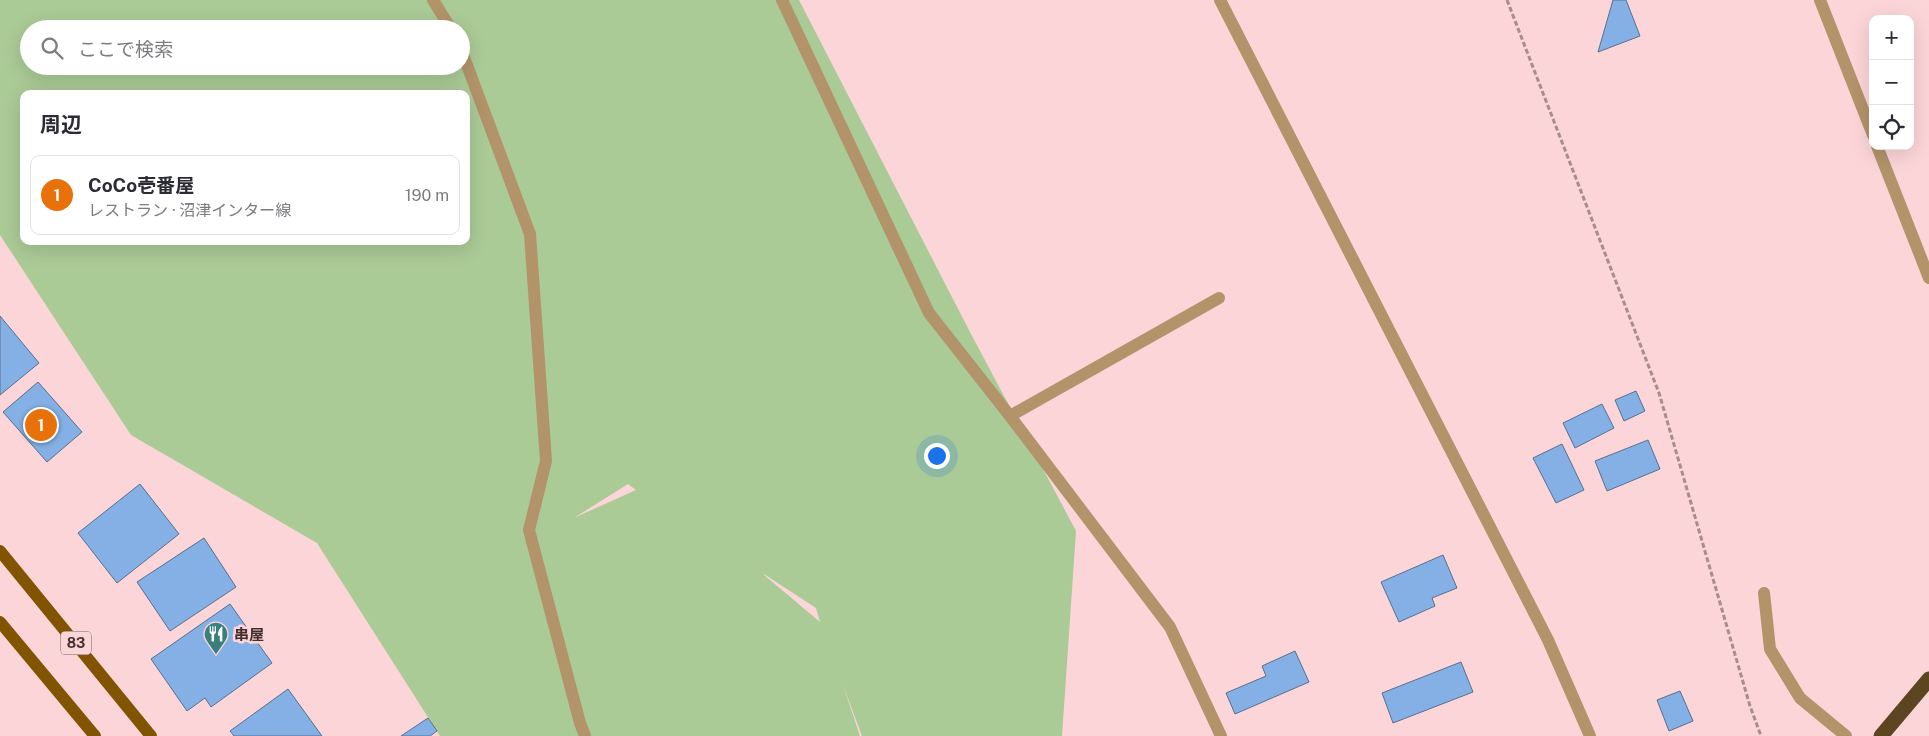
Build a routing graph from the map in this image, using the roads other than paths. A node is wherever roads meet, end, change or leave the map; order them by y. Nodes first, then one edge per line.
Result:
1 (433, 0) edge
2 (782, 0) edge
3 (1220, 0) edge
4 (1820, 0) edge
5 (445, 20) edge
6 (470, 73) edge
7 (1869, 125) edge
8 (1879, 150) edge
9 (1928, 273) edge
10 (1218, 298) dead end
11 (1010, 416) junction
12 (0, 551) edge
13 (1764, 592) dead end
14 (0, 622) edge
15 (1929, 679) edge
16 (94, 736) edge
17 (151, 736) edge
18 (585, 736) edge
19 (1221, 736) edge
20 (1590, 736) edge
21 (1846, 736) edge
22 (1881, 736) edge

1 - 5 street
2 - 11 street
3 - 20 street
4 - 7 street
6 - 18 street
8 - 9 street
10 - 11 street
11 - 19 street
12 - 17 main road, 83
13 - 21 street
14 - 16 main road
15 - 22 highway

